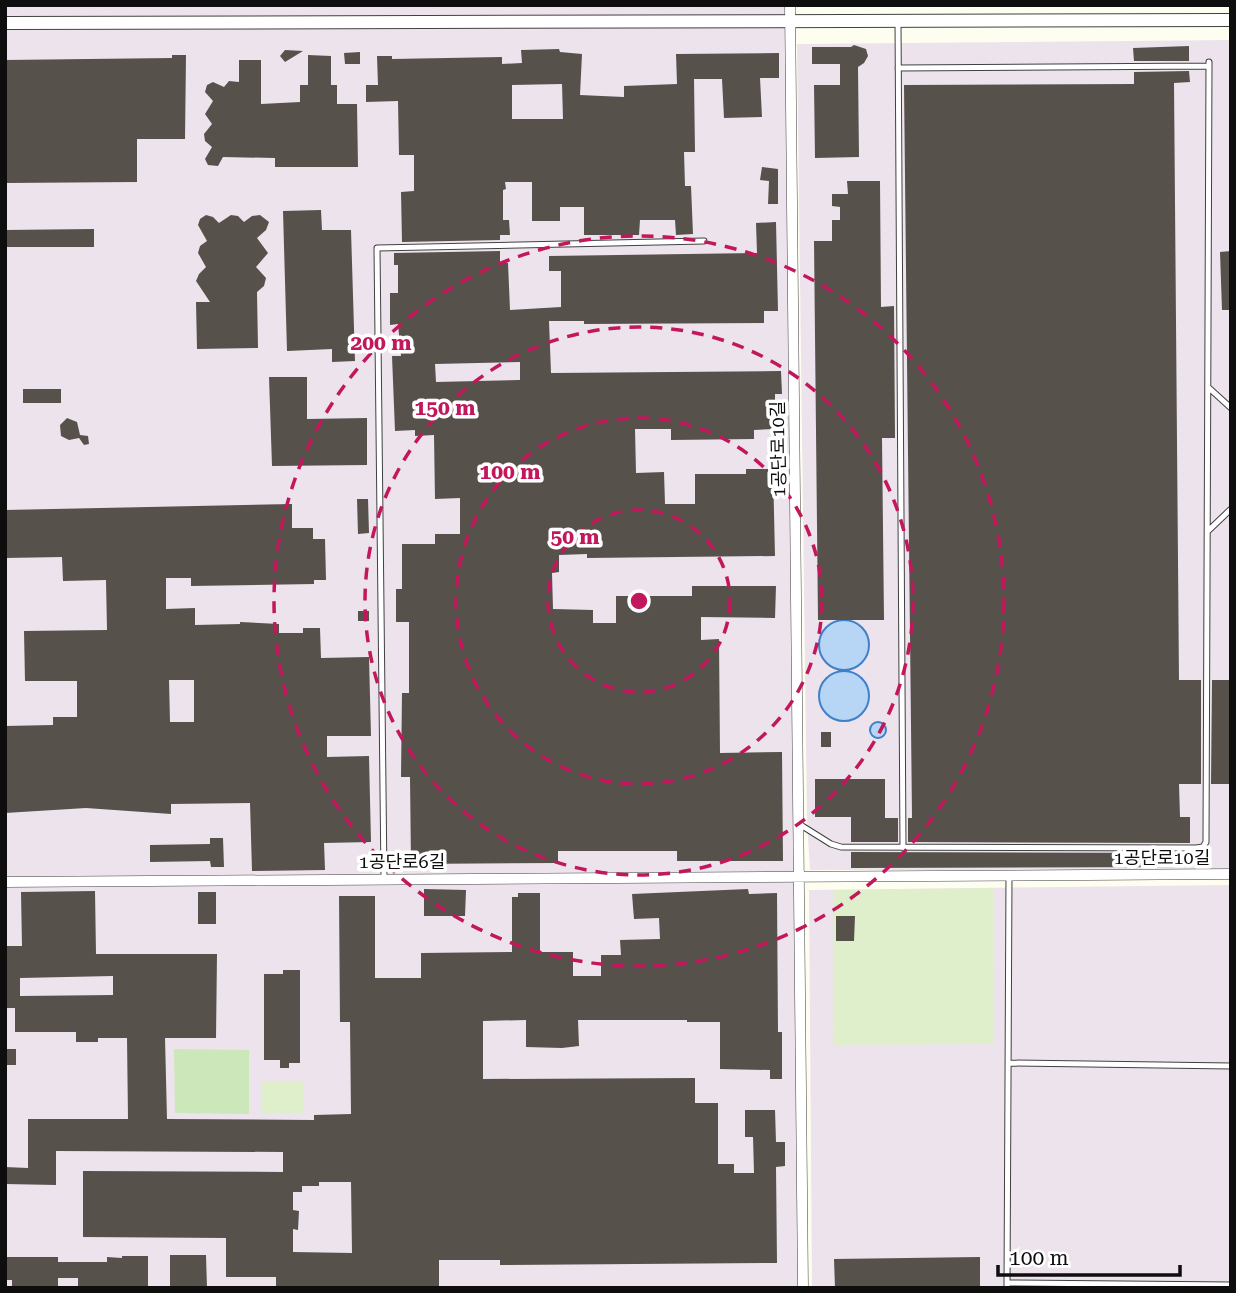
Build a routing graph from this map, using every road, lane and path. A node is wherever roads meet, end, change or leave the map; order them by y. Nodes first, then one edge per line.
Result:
1 (790, 5) edge
2 (1231, 20) edge
3 (790, 21) junction
4 (898, 21) junction
5 (5, 23) edge
6 (898, 68) junction
7 (705, 241) dead end
8 (1209, 388) junction
9 (1231, 408) edge
10 (1231, 509) edge
11 (1207, 531) junction
12 (800, 824) junction
13 (903, 848) junction
14 (1231, 874) edge
15 (1009, 875) junction
16 (799, 876) junction
17 (384, 879) junction
18 (5, 881) edge
19 (1008, 1063) junction
20 (1231, 1066) edge
21 (1007, 1285) edge
22 (1231, 1285) edge
23 (803, 1288) edge

1 - 3 street, 1공단로10길
2 - 4 street
3 - 4 street
3 - 5 street
3 - 12 street, 1공단로10길
4 - 6 lane
6 - 8 lane
6 - 13 lane
7 - 17 lane
8 - 9 lane
8 - 11 lane
10 - 11 lane
11 - 13 lane
12 - 13 lane
12 - 16 street, 1공단로10길
14 - 15 street, 1공단로10길
15 - 16 street, 1공단로10길
15 - 19 lane
16 - 17 street, 1공단로6길
16 - 23 street, 1공단로10길
17 - 18 street, 1공단로6길
19 - 20 lane
19 - 21 lane
21 - 22 lane

